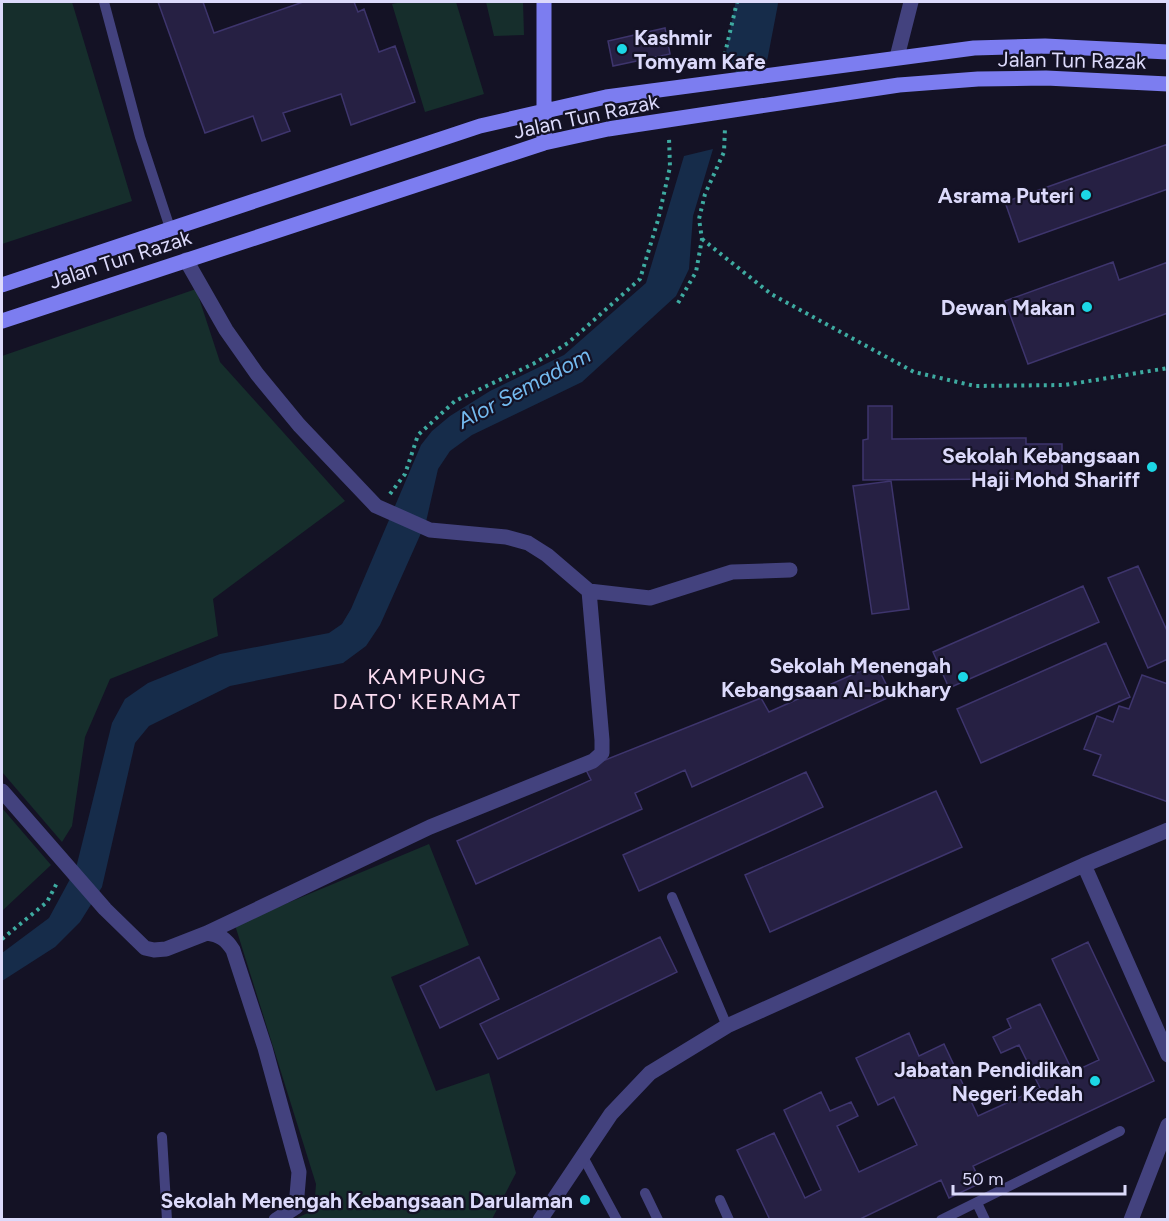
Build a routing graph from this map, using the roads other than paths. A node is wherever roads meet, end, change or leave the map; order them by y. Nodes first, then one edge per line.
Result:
1 (104, 2) edge
2 (544, 2) edge
3 (911, 2) edge
4 (1167, 52) edge
5 (897, 57) junction
6 (1167, 84) edge
7 (543, 110) junction
8 (544, 143) junction
9 (170, 228) junction
10 (186, 260) junction
11 (2, 285) edge
12 (2, 321) edge
13 (790, 570) dead end
14 (589, 591) junction
15 (2, 791) edge
16 (1167, 830) edge
17 (1084, 865) junction
18 (672, 897) dead end
19 (207, 933) junction
20 (727, 1026) junction
21 (1167, 1055) edge
22 (1167, 1125) edge
23 (1120, 1131) dead end
24 (162, 1137) dead end
25 (582, 1155) junction
26 (645, 1193) dead end
27 (720, 1200) dead end
28 (977, 1203) junction
29 (167, 1220) edge
30 (276, 1220) edge
31 (540, 1220) edge
32 (617, 1220) edge
33 (658, 1220) edge
34 (729, 1220) edge
35 (941, 1220) edge
36 (985, 1220) edge
37 (1131, 1220) edge

1 - 9 lane
2 - 7 main road
3 - 5 street
4 - 5 main road, Jalan Tun Razak
5 - 7 main road, Jalan Tun Razak
6 - 8 main road, Jalan Tun Razak
7 - 8 main road
7 - 9 main road, Jalan Tun Razak
8 - 10 main road, Jalan Tun Razak
9 - 11 main road, Jalan Tun Razak
10 - 12 main road, Jalan Tun Razak
10 - 14 street
13 - 14 street
14 - 19 street
15 - 19 street
16 - 17 street
17 - 20 street
17 - 21 street
18 - 20 lane
19 - 30 street
20 - 25 street
22 - 37 street
23 - 28 lane
24 - 29 lane
25 - 31 street
25 - 32 lane
26 - 33 lane
27 - 34 lane
28 - 35 lane
28 - 36 lane

